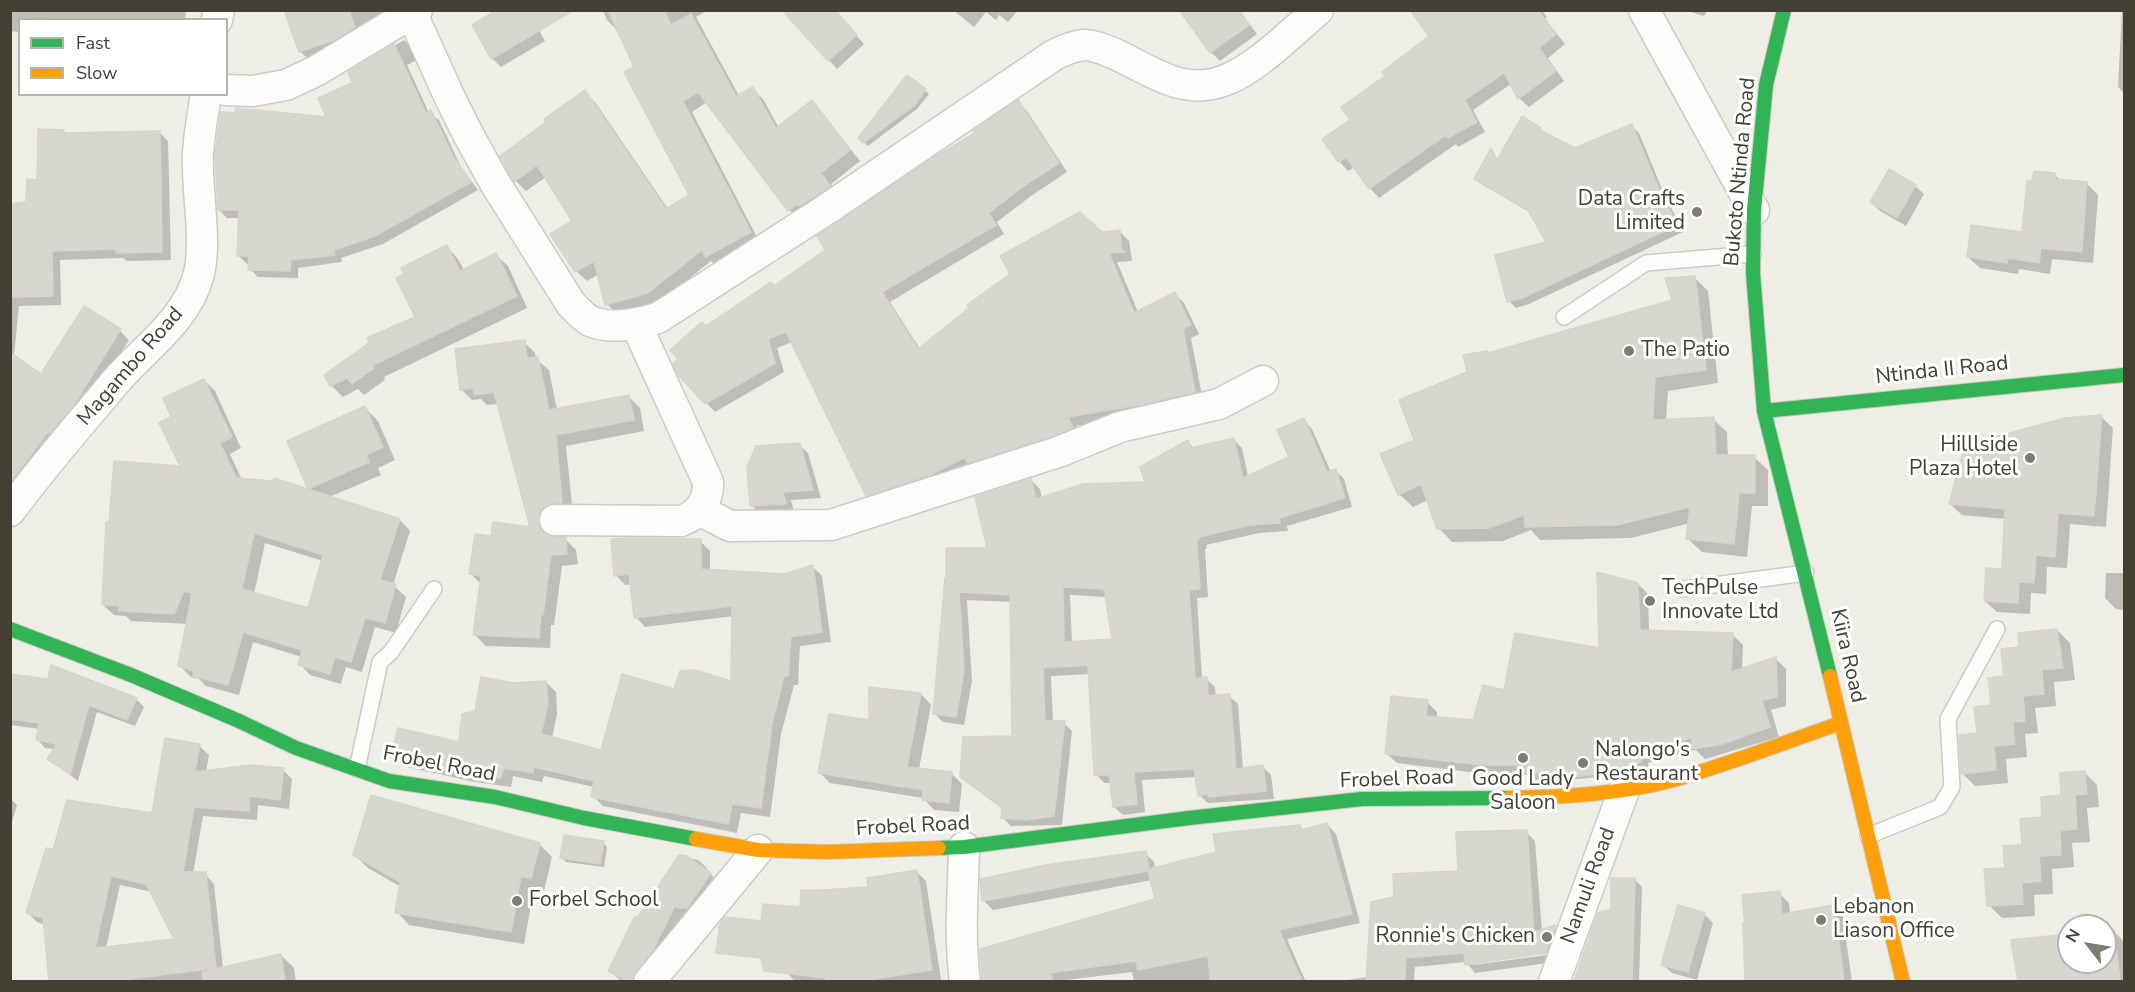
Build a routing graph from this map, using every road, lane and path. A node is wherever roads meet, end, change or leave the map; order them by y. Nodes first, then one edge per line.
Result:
1 (1318, 10) edge
2 (1644, 10) edge
3 (1784, 10) edge
4 (415, 12) edge
5 (228, 90) edge
6 (206, 96) edge
7 (1754, 210) junction
8 (1753, 254) junction
9 (1564, 317) dead end
10 (636, 324) junction
11 (1759, 338) joint
12 (2124, 375) edge
13 (1263, 381) dead end
14 (1764, 411) junction
15 (699, 510) junction
16 (10, 512) edge
17 (555, 520) dead end
18 (1806, 573) junction
19 (1683, 589) dead end
20 (434, 590) dead end
21 (10, 628) edge
22 (1997, 629) dead end
23 (1841, 723) junction
24 (357, 769) junction
25 (1624, 790) junction
26 (1868, 836) junction
27 (964, 847) junction
28 (758, 850) junction
29 (649, 981) edge
30 (965, 981) edge
31 (1554, 981) edge
32 (1903, 981) edge

1 - 10 street
2 - 7 street
3 - 7 street, Bukoto Ntinda Road
4 - 5 street
4 - 10 street
6 - 16 street, Magambo Road
7 - 8 street, Bukoto Ntinda Road
8 - 9 lane
8 - 11 street, Bukoto Ntinda Road
10 - 15 street
11 - 14 street, Kiira Road
12 - 14 street, Ntinda II Road
13 - 15 street
14 - 18 street, Kiira Road
15 - 17 street
18 - 19 lane
18 - 23 street, Kiira Road
20 - 24 lane
21 - 24 street, Frobel Road
22 - 26 lane
23 - 25 street, Frobel Road
23 - 26 street, Kiira Road
24 - 28 street, Frobel Road
25 - 27 street, Frobel Road
25 - 31 street, Namuli Road
26 - 32 street, Kiira Road
27 - 28 street, Frobel Road
27 - 30 street
28 - 29 street

